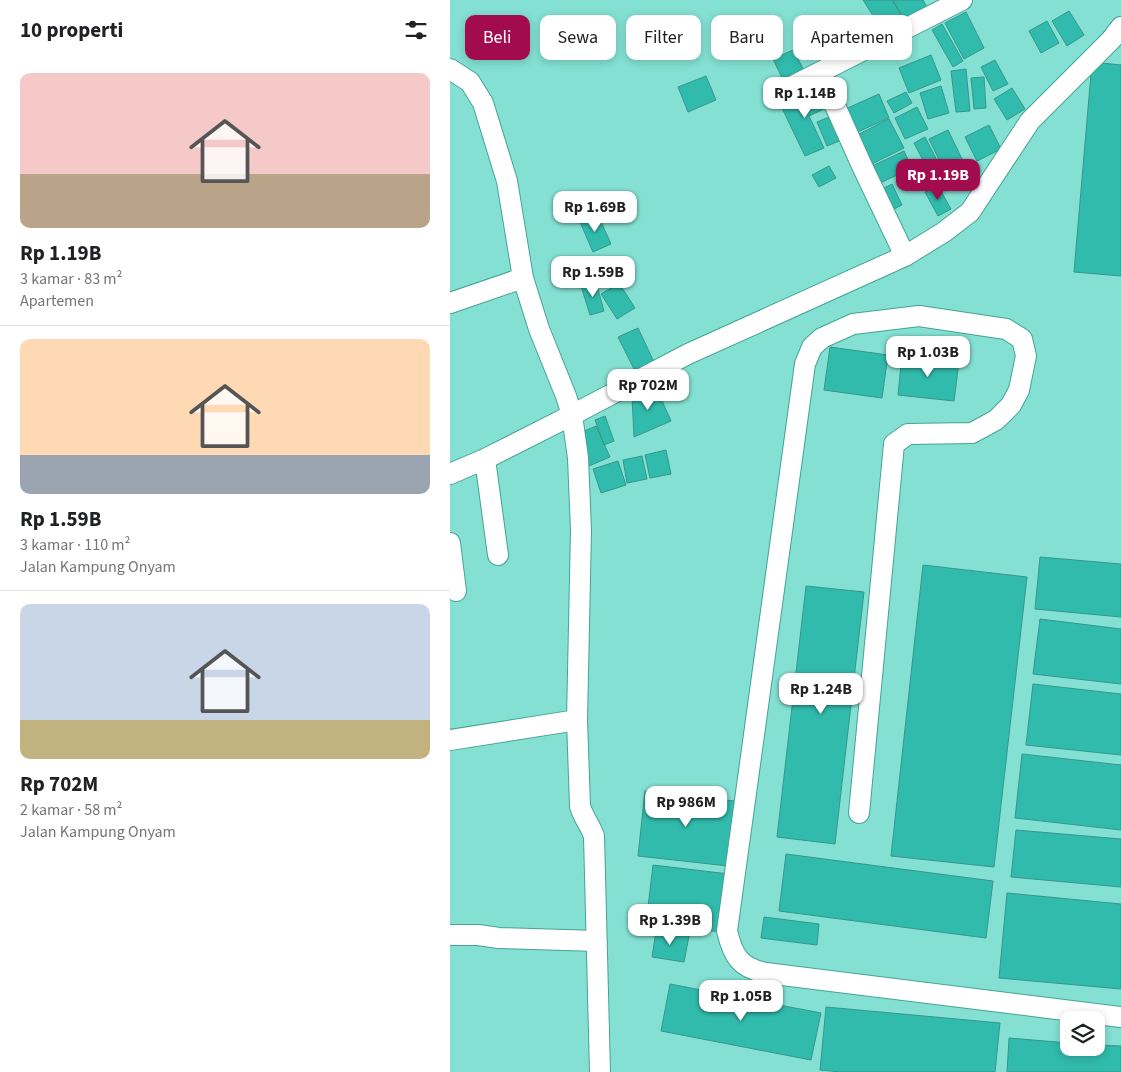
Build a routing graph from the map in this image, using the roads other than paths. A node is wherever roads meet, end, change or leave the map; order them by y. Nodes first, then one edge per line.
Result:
1 (962, 0) edge
2 (1121, 27) edge
3 (450, 69) edge
4 (820, 72) junction
5 (777, 94) dead end
6 (905, 256) junction
7 (523, 278) junction
8 (450, 303) edge
9 (572, 415) junction
10 (485, 459) junction
11 (450, 474) edge
12 (450, 542) edge
13 (498, 555) dead end
14 (456, 591) dead end
15 (577, 720) junction
16 (450, 740) edge
17 (859, 813) dead end
18 (450, 935) edge
19 (597, 941) junction
20 (1121, 1017) edge
21 (600, 1072) edge

1 - 4 street
2 - 6 street
3 - 7 street
4 - 5 street
4 - 6 street
6 - 9 street
7 - 8 street
7 - 9 street
9 - 10 street
9 - 15 street
10 - 11 street
10 - 13 street
12 - 14 street
15 - 16 street
15 - 19 street
17 - 20 street
18 - 19 street
19 - 21 street

